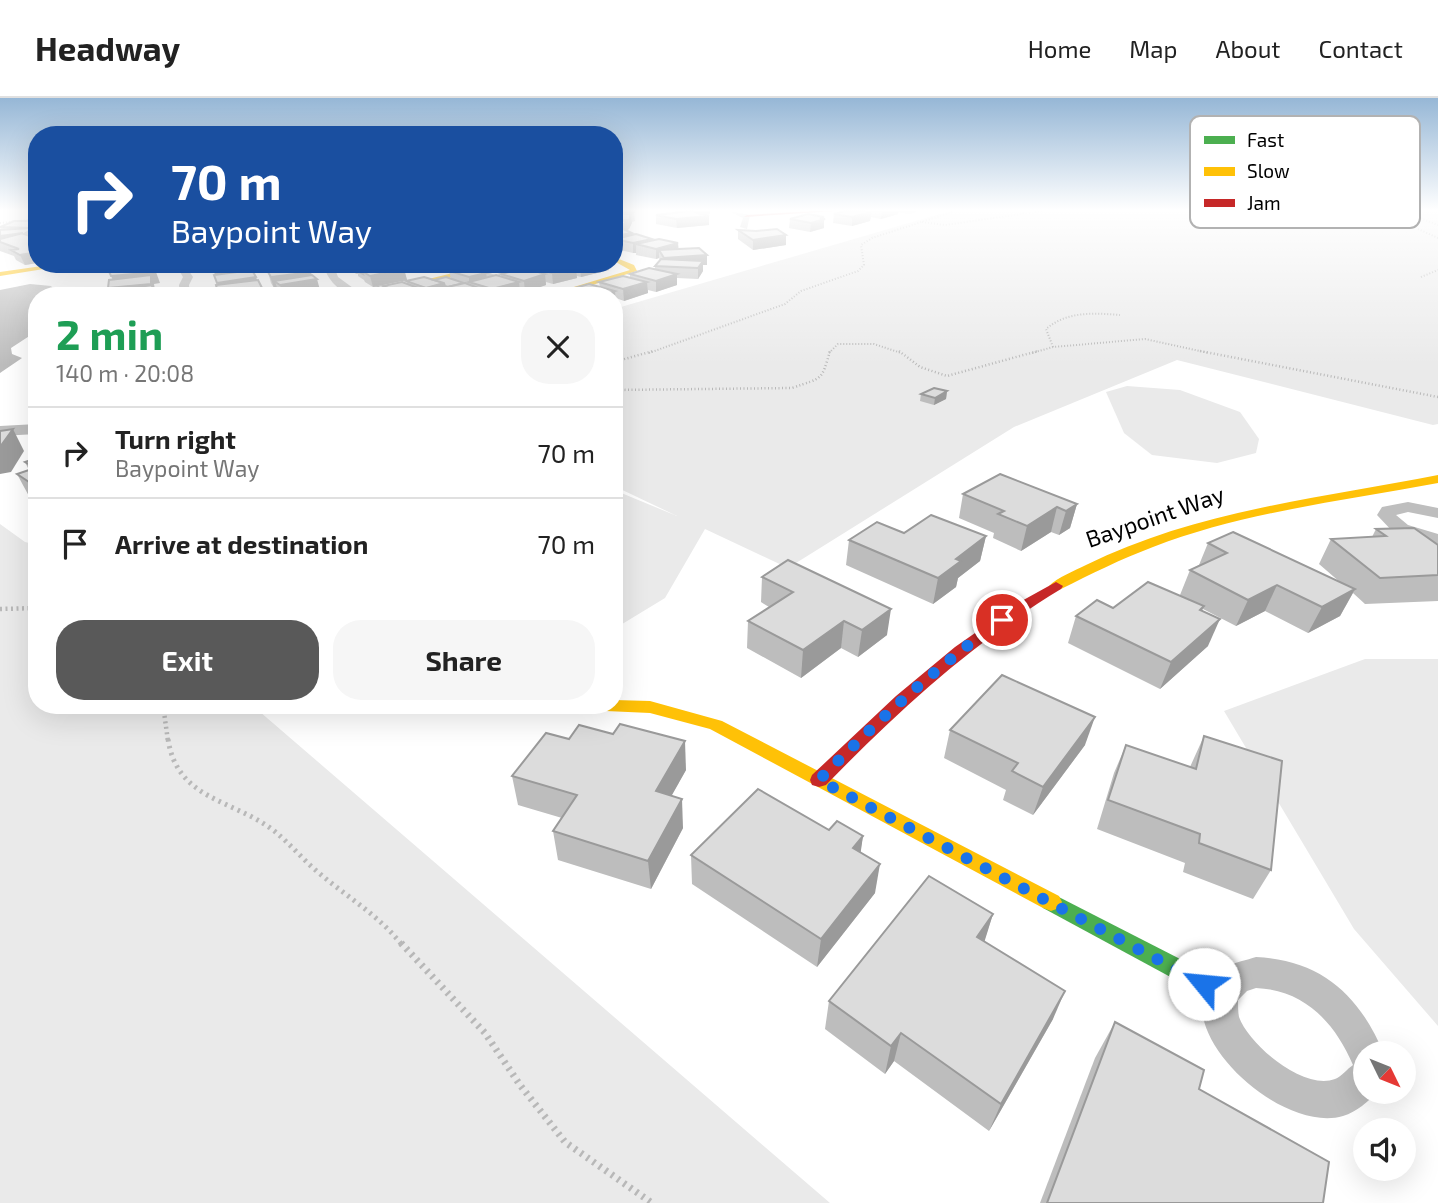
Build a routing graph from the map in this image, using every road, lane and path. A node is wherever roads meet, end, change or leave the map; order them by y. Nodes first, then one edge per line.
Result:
1 (623, 263) edge
2 (864, 263) edge
3 (28, 270) edge
4 (1438, 270) edge
5 (331, 273) edge
6 (445, 273) edge
7 (482, 273) edge
8 (0, 274) edge
9 (1421, 277) dead end
10 (505, 282) edge
11 (347, 287) edge
12 (395, 287) edge
13 (579, 287) edge
14 (1119, 315) dead end
15 (1053, 348) junction
16 (623, 360) edge
17 (623, 390) edge
18 (1438, 397) edge
19 (28, 429) edge
20 (0, 431) edge
21 (1438, 479) edge
22 (1371, 493) junction
23 (1399, 507) junction
24 (1438, 513) edge
25 (1438, 540) edge
26 (28, 608) edge
27 (0, 609) edge
28 (623, 706) edge
29 (164, 714) edge
30 (819, 780) junction
31 (1222, 992) junction
32 (1362, 1041) edge
33 (1353, 1092) edge
34 (652, 1203) edge

1 - 13 street
2 - 16 path
3 - 8 street
4 - 9 path
5 - 11 street
6 - 12 street
7 - 10 street
14 - 15 path
15 - 17 path
15 - 18 path
19 - 20 street
21 - 22 street, Baypoint Way
22 - 23 street
22 - 30 street, Baypoint Way
23 - 24 street
23 - 25 street
26 - 27 path
28 - 30 street
29 - 34 path
30 - 31 street
31 - 32 street
31 - 33 street

